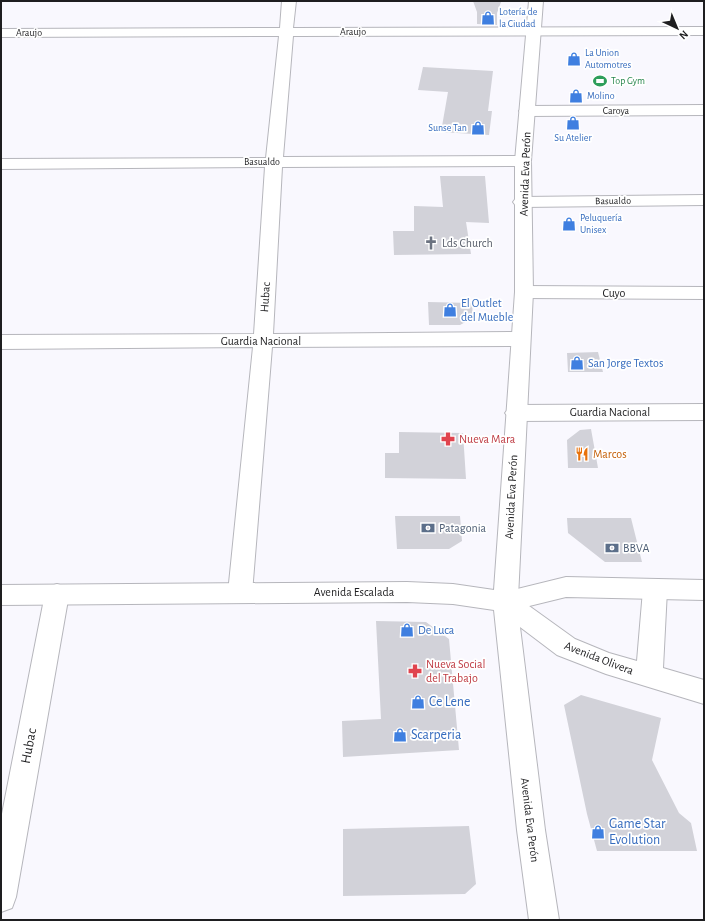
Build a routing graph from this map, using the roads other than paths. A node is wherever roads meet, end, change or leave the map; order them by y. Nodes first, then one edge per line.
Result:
1 (289, 1) edge
2 (536, 1) edge
3 (704, 30) edge
4 (286, 32) junction
5 (534, 32) junction
6 (1, 33) edge
7 (704, 110) edge
8 (527, 111) junction
9 (523, 161) junction
10 (274, 162) junction
11 (1, 164) edge
12 (704, 200) edge
13 (522, 202) junction
14 (524, 292) junction
15 (704, 293) edge
16 (520, 339) junction
17 (262, 341) junction
18 (1, 342) edge
19 (704, 412) edge
20 (516, 413) junction
21 (655, 590) junction
22 (704, 590) edge
23 (240, 593) junction
24 (1, 594) edge
25 (57, 594) junction
26 (505, 602) junction
27 (649, 676) junction
28 (704, 692) edge
29 (1, 897) edge
30 (544, 920) edge

1 - 4 street, Hubac
2 - 5 street, Avenida Eva Perón
3 - 5 street, Araujo
4 - 5 street, Araujo
4 - 6 street, Araujo
4 - 10 street, Hubac
5 - 8 street, Avenida Eva Perón
7 - 8 street, Caroya
8 - 9 street, Avenida Eva Perón
9 - 10 street, Basualdo
9 - 13 street, Avenida Eva Perón
10 - 11 street, Basualdo
10 - 17 street, Hubac
12 - 13 street, Basualdo
13 - 14 street, Avenida Eva Perón
14 - 15 street, Cuyo
14 - 16 street, Avenida Eva Perón
16 - 17 street, Guardia Nacional
16 - 20 street, Avenida Eva Perón
17 - 18 street, Guardia Nacional
17 - 23 street, Hubac
19 - 20 street, Guardia Nacional
20 - 26 street, Avenida Eva Perón
21 - 22 street, Avenida Escalada
21 - 26 street, Avenida Escalada
21 - 27 street
23 - 25 street, Avenida Escalada
23 - 26 street, Avenida Escalada
24 - 25 street, Avenida Escalada
25 - 29 street, Hubac
26 - 27 street, Avenida Olivera
26 - 30 street, Avenida Eva Perón
27 - 28 street, Avenida Olivera

